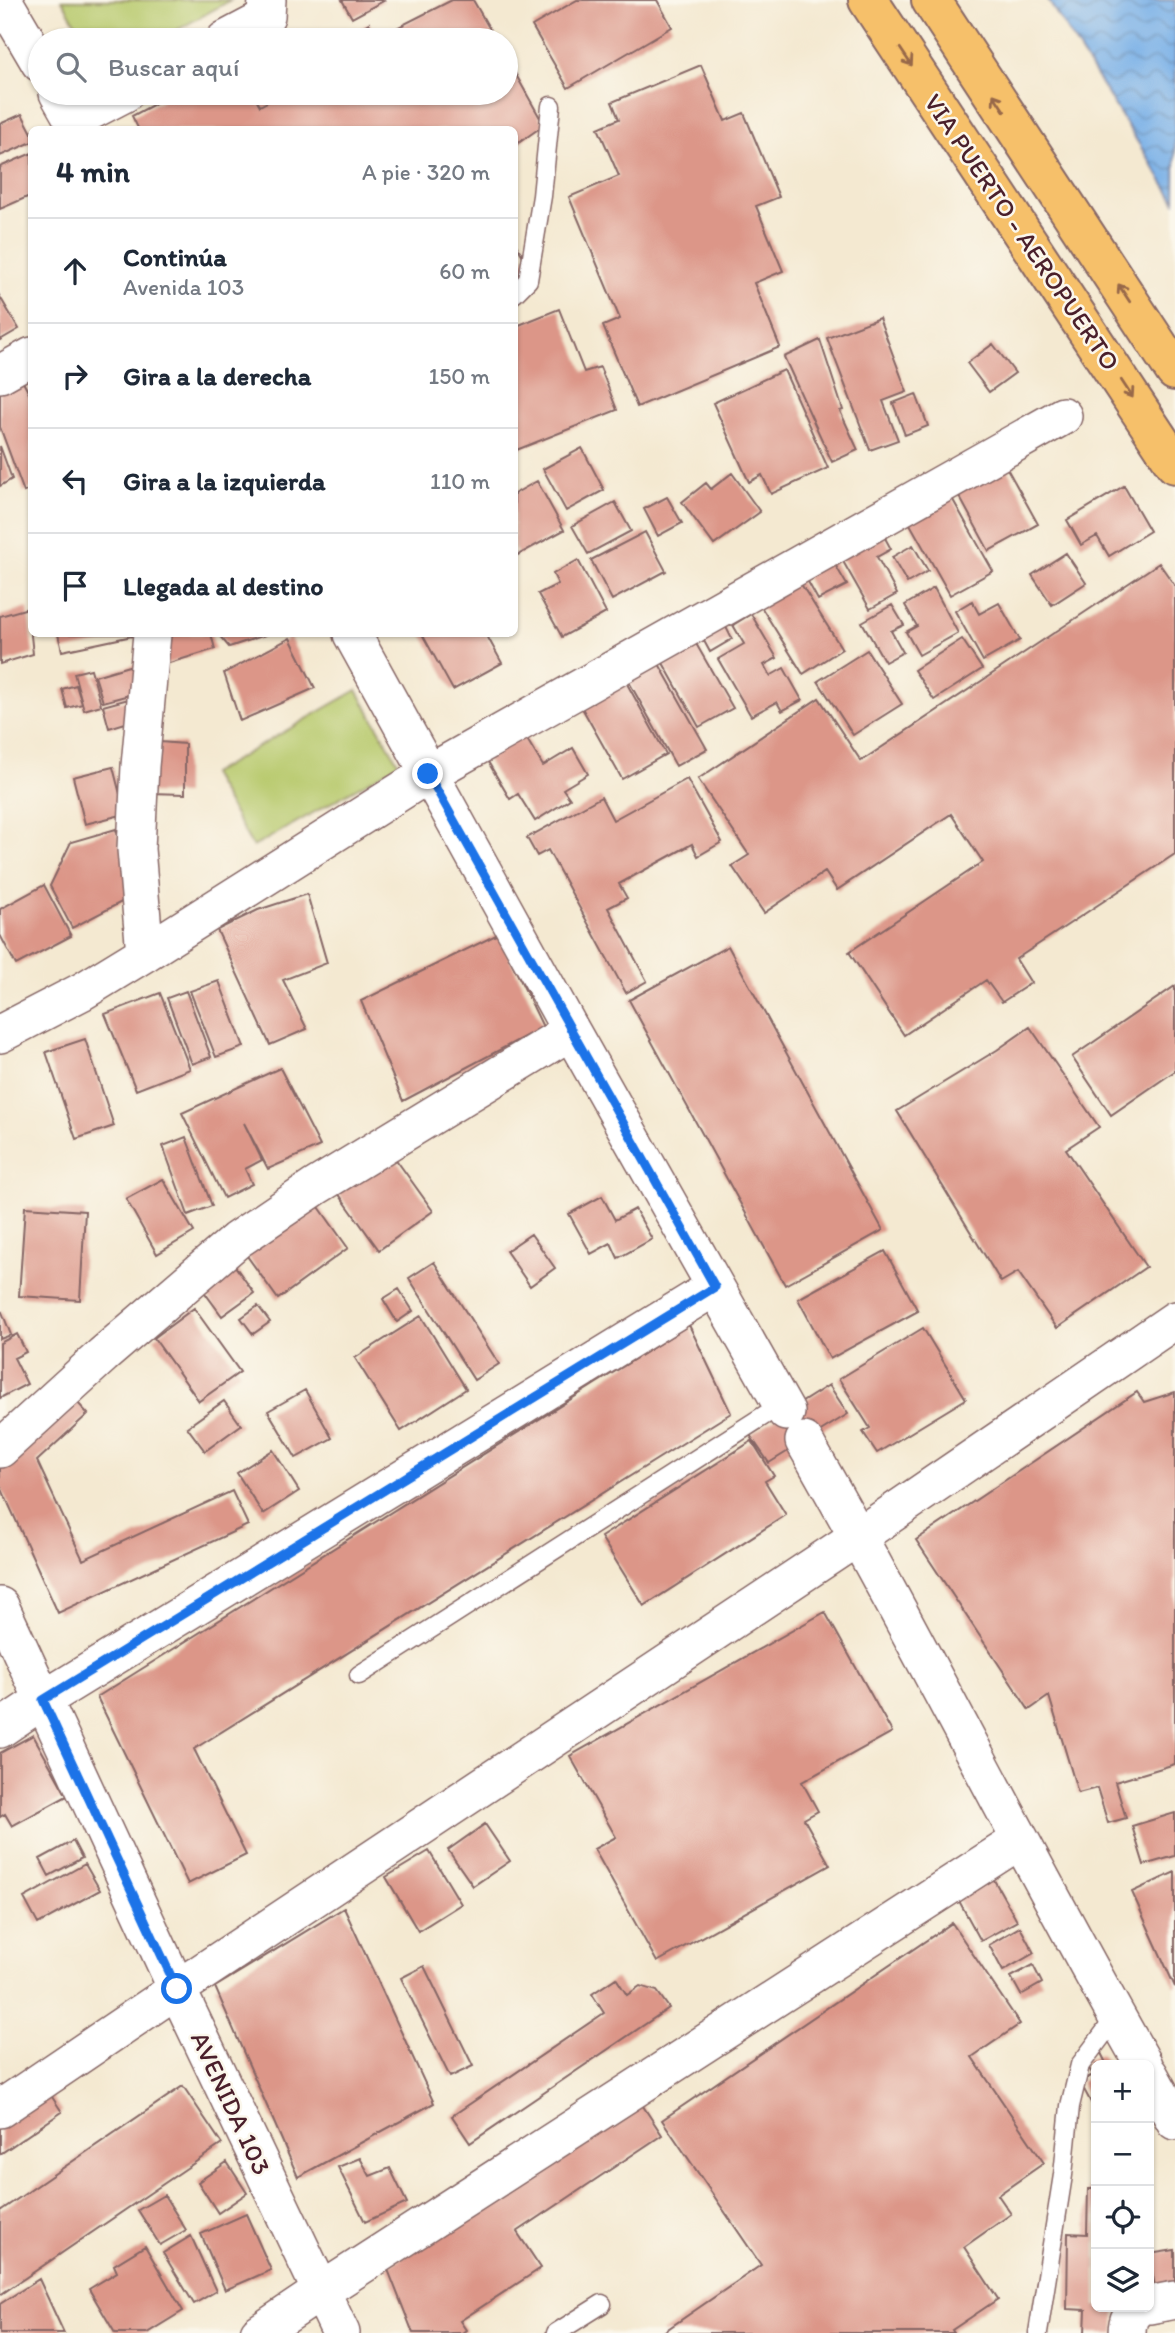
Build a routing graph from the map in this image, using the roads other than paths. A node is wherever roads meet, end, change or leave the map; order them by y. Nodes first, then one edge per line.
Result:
1 (4, 0) edge
2 (267, 0) edge
3 (868, 0) edge
4 (931, 0) edge
5 (248, 28) edge
6 (28, 42) edge
7 (94, 105) edge
8 (551, 106) dead end
9 (70, 114) edge
10 (518, 290) edge
11 (28, 358) edge
12 (1175, 371) edge
13 (0, 374) edge
14 (1063, 416) dead end
15 (1175, 464) edge
16 (152, 637) edge
17 (354, 637) edge
18 (428, 774) junction
19 (145, 953) junction
20 (571, 1031) junction
21 (0, 1034) edge
22 (715, 1287) junction
23 (1175, 1320) edge
24 (791, 1419) junction
25 (0, 1449) edge
26 (859, 1536) junction
27 (0, 1606) edge
28 (359, 1675) dead end
29 (43, 1700) junction
30 (0, 1729) edge
31 (1020, 1840) junction
32 (177, 1989) junction
33 (1116, 2017) junction
34 (1140, 2060) edge
35 (1154, 2083) edge
36 (0, 2109) edge
37 (1175, 2121) edge
38 (320, 2292) junction
39 (1175, 2300) edge
40 (602, 2304) dead end
41 (1154, 2304) edge
42 (1133, 2312) edge
43 (259, 2333) edge
44 (341, 2333) edge
45 (556, 2333) edge
46 (1038, 2333) edge
47 (1128, 2333) edge

1 - 6 street
2 - 5 street
3 -> 15 main road, VIA PUERTO - AEROPUERTO
12 -> 4 main road, VIA PUERTO - AEROPUERTO
7 - 9 street
8 - 10 lane
11 - 13 street
14 - 18 street
16 - 19 street
17 - 18 street
18 - 19 street
18 - 20 street
19 - 21 street
20 - 22 street
20 - 25 street
22 - 24 street
22 - 29 street
23 - 26 street
24 - 26 street
24 - 28 lane
26 - 31 street
26 - 32 street
27 - 29 street, AVENIDA 103
29 - 30 street
29 - 32 street, AVENIDA 103
31 - 33 street
31 - 38 street
32 - 36 street
32 - 38 street, AVENIDA 103
33 - 34 street
33 - 46 lane
35 - 37 street
38 - 43 street
38 - 44 street, AVENIDA 103
39 - 41 street
40 - 45 lane
42 - 47 street

